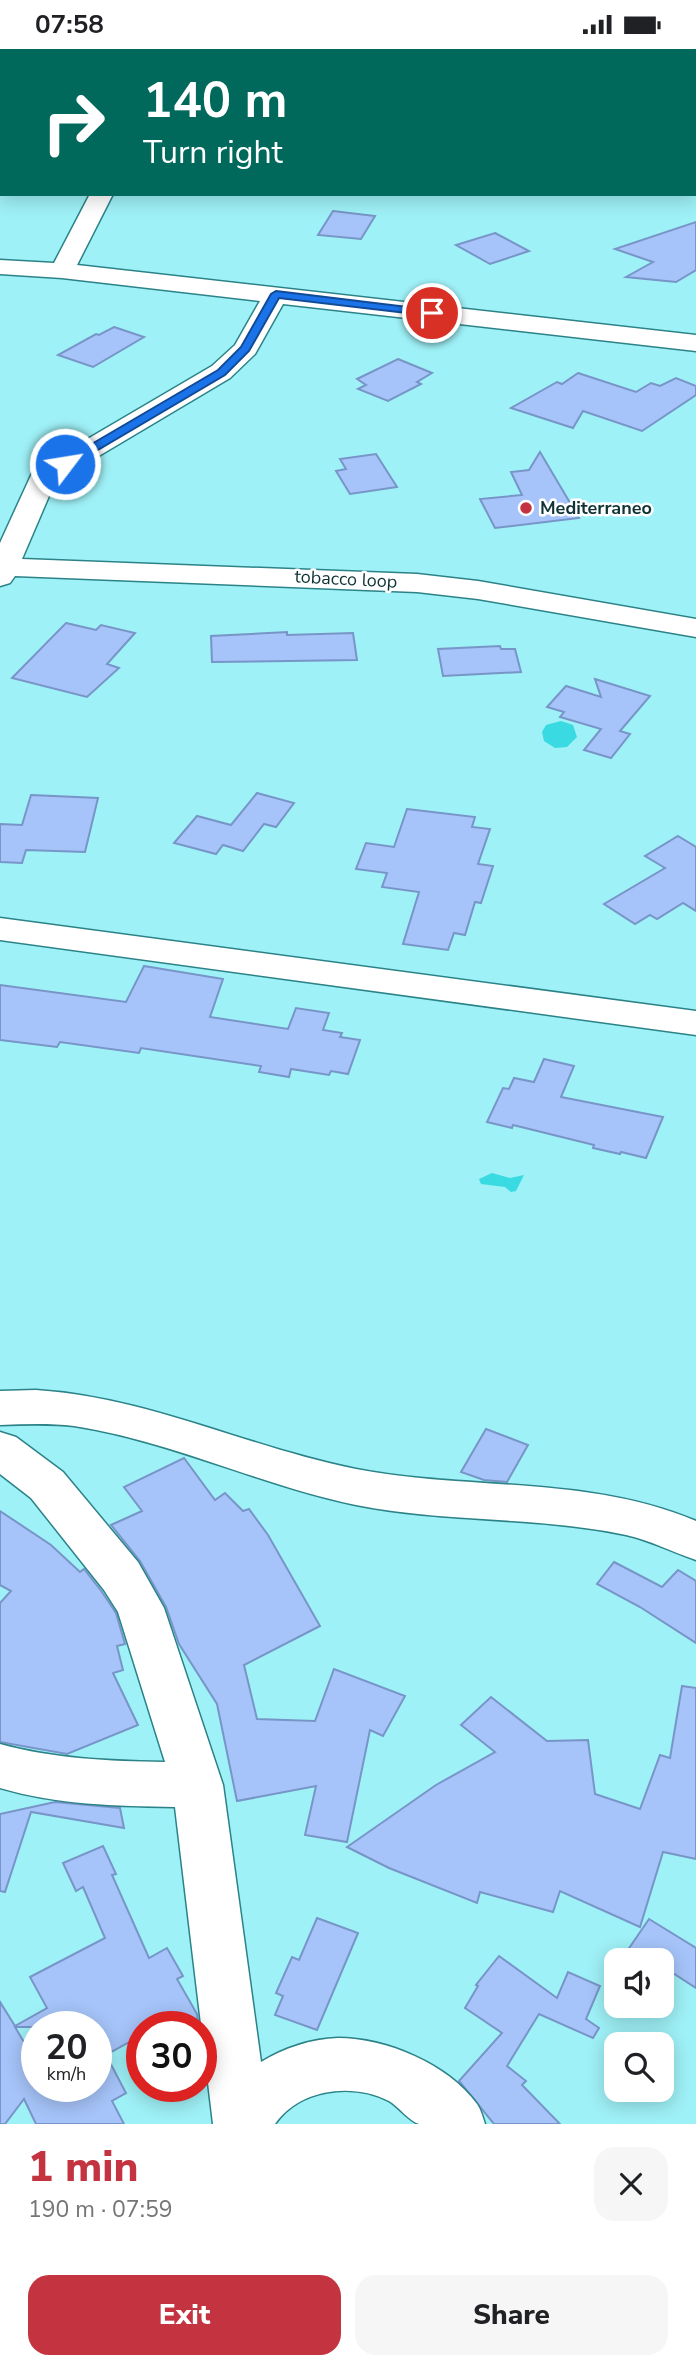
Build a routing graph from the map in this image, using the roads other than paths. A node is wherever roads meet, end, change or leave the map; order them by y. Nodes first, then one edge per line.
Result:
1 (101, 196) edge
2 (0, 267) edge
3 (62, 271) junction
4 (276, 294) junction
5 (696, 343) edge
6 (2, 572) edge
7 (696, 628) edge
8 (0, 929) edge
9 (696, 1023) edge
10 (0, 1408) edge
11 (0, 1449) edge
12 (696, 1541) edge
13 (0, 1766) edge
14 (198, 1785) junction
15 (241, 2124) edge
16 (247, 2124) edge
17 (457, 2124) edge

1 - 3 street
2 - 3 street
3 - 4 street
4 - 5 street
4 - 6 street
6 - 7 street, tobacco loop
8 - 9 street
10 - 12 street
11 - 14 street
13 - 14 street
14 - 15 street
16 - 17 street

